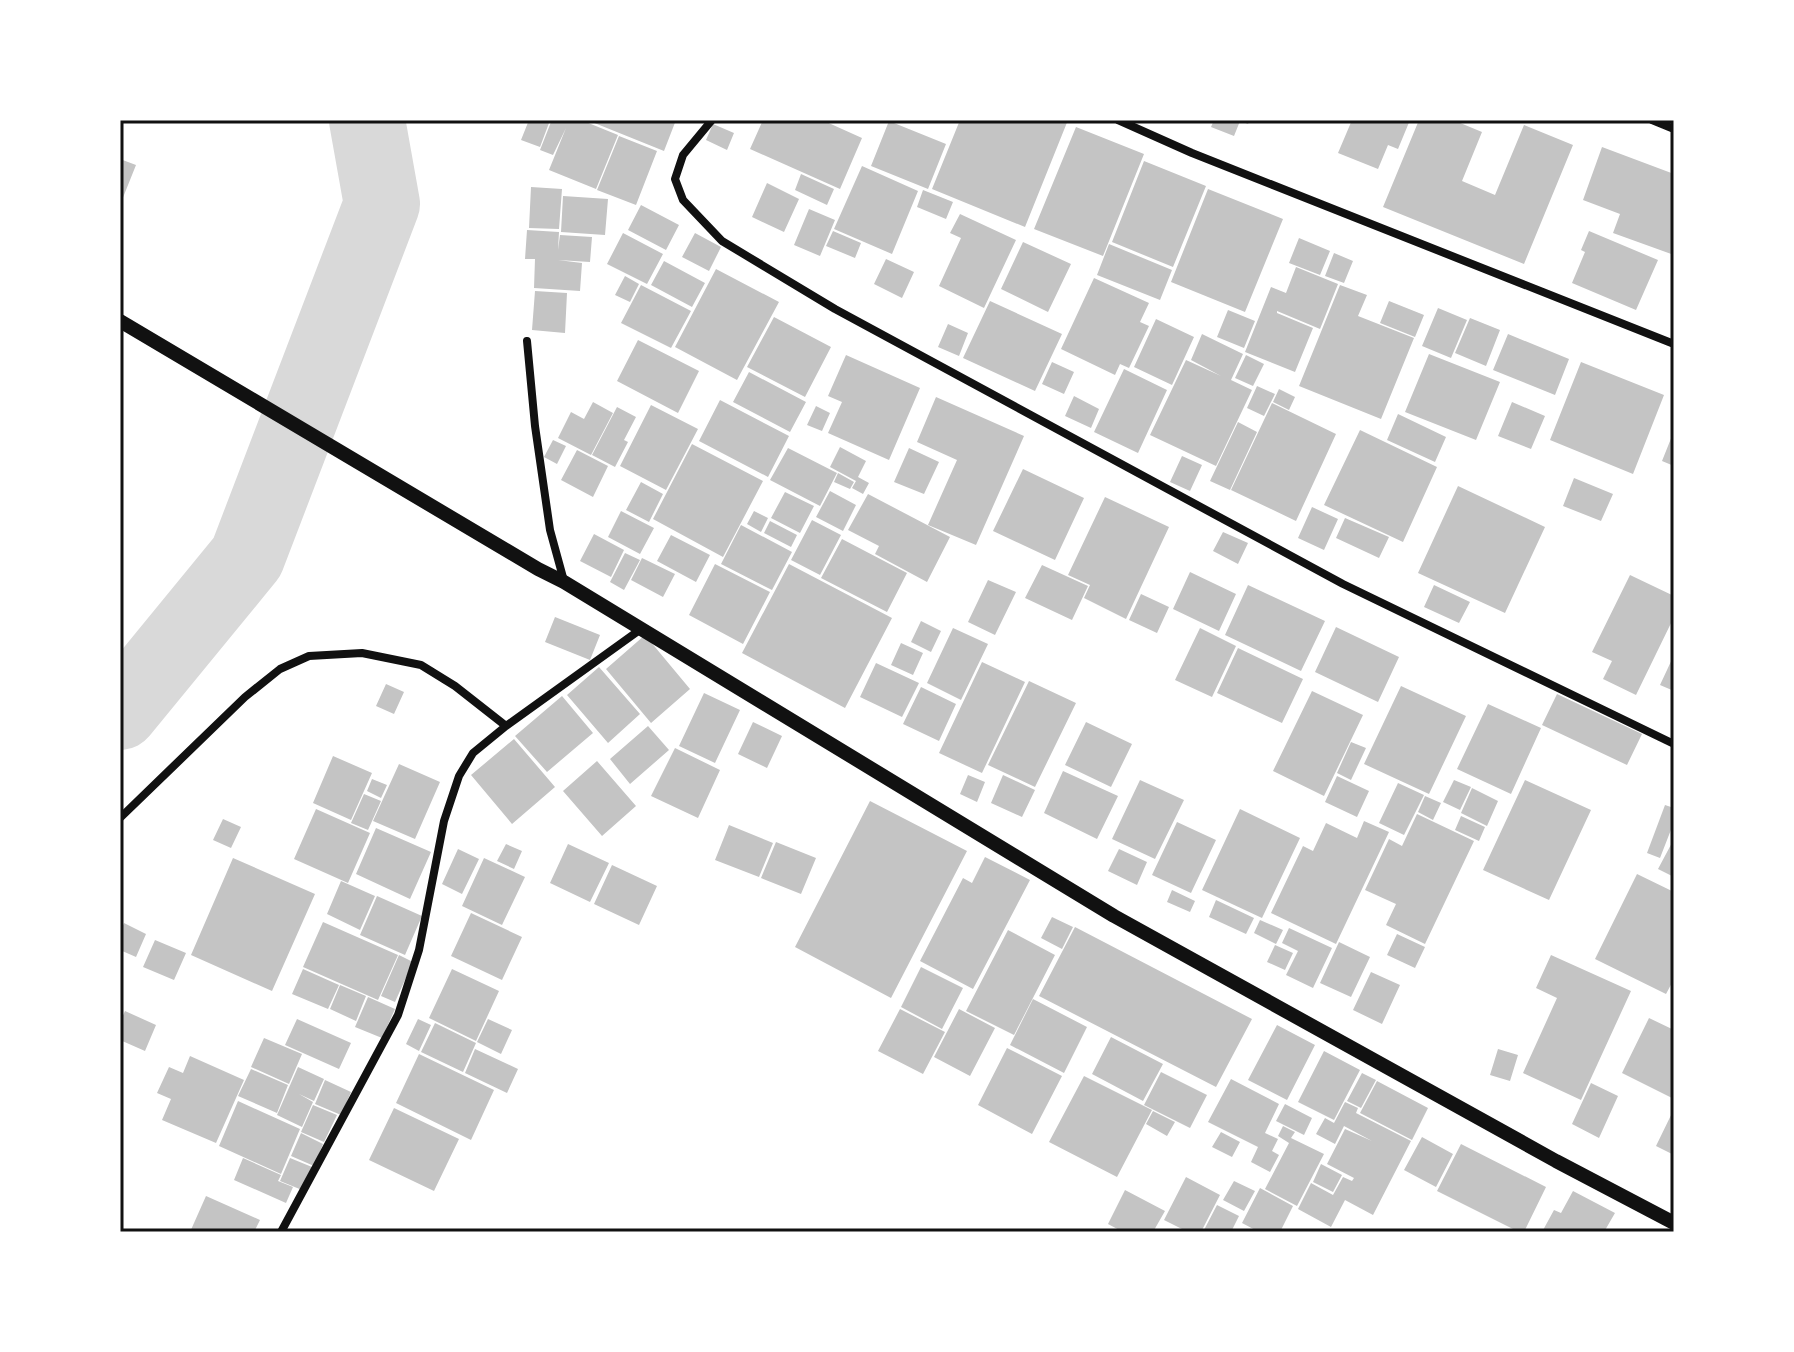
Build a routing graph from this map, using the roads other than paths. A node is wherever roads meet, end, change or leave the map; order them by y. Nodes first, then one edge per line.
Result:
1 (712, 120) edge
2 (1118, 120) edge
3 (1652, 120) edge
4 (1674, 129) edge
5 (120, 321) edge
6 (527, 341) dead end
7 (1674, 344) edge
8 (564, 582) junction
9 (641, 629) junction
10 (506, 726) junction
11 (1674, 744) edge
12 (120, 818) edge
13 (1674, 1223) edge
14 (281, 1232) edge

1 - 11 street
2 - 7 street
3 - 4 street
5 - 8 street
6 - 8 street
8 - 9 street
9 - 10 street
9 - 13 street
10 - 12 street
10 - 14 street

